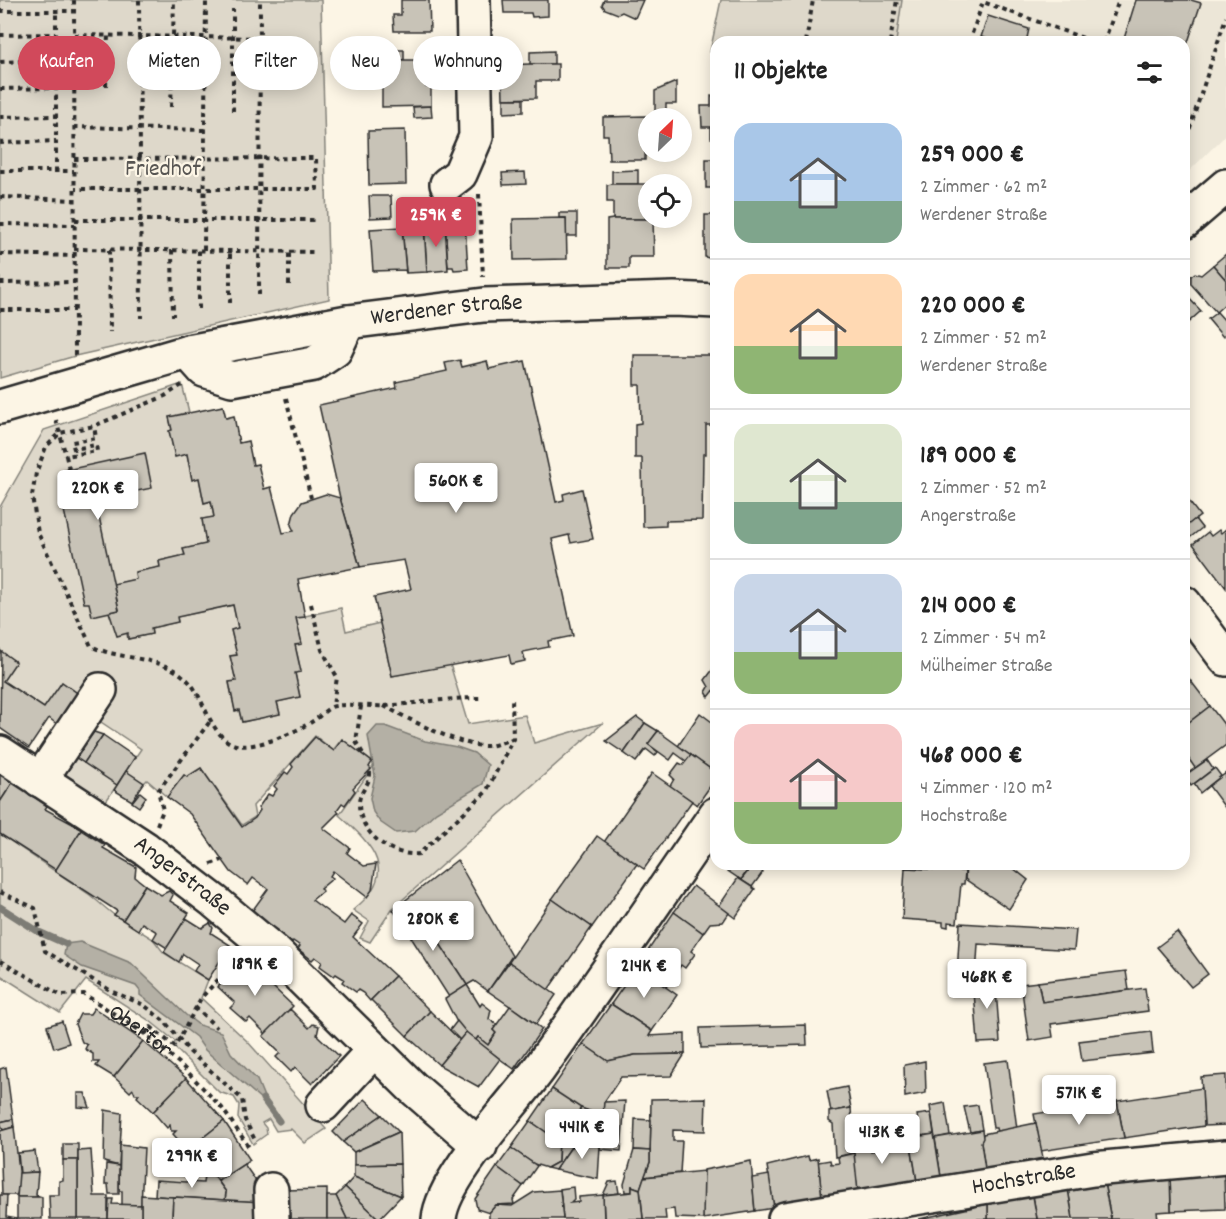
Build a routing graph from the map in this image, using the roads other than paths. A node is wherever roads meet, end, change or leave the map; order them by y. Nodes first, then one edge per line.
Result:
1 (473, 0) edge
2 (447, 184) dead end
3 (1226, 186) edge
4 (1190, 211) edge
5 (674, 299) junction
6 (710, 301) edge
7 (647, 317) dead end
8 (348, 322) junction
9 (196, 362) junction
10 (0, 407) edge
11 (1190, 611) edge
12 (1226, 659) edge
13 (100, 690) dead end
14 (0, 753) edge
15 (40, 780) junction
16 (710, 823) edge
17 (363, 1040) junction
18 (322, 1105) dead end
19 (480, 1146) junction
20 (1226, 1157) edge
21 (439, 1219) edge
22 (785, 1219) edge

1 - 2 street
3 - 4 street
5 - 6 street, Werdener Straße
5 - 7 street
5 - 8 street, Werdener Straße
8 - 9 street, Werdener Straße
8 - 9 street, Werdener Straße
9 - 10 street, Werdener Straße
11 - 12 street
13 - 15 street
14 - 15 street, Angerstraße
15 - 17 street, Angerstraße
16 - 19 street
17 - 18 street
17 - 19 street, Angerstraße
19 - 21 street
20 - 22 street, Hochstraße

